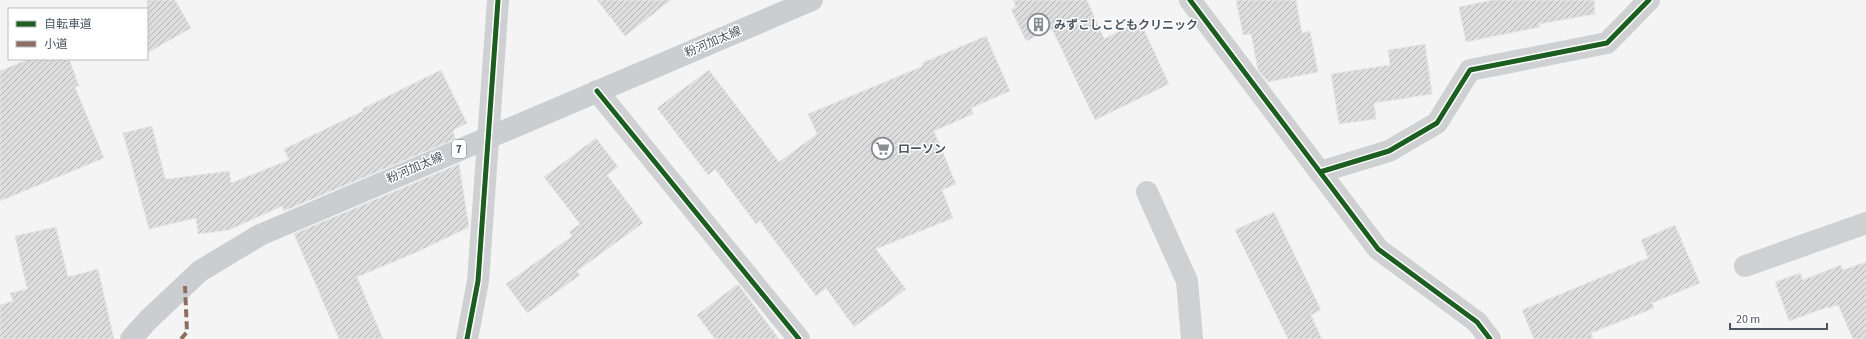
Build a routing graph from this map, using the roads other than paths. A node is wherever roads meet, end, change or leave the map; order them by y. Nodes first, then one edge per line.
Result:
1 (498, 0) edge
2 (812, 0) edge
3 (1190, 0) edge
4 (1649, 0) edge
5 (597, 91) junction
6 (488, 137) junction
7 (1320, 172) junction
8 (1147, 192) dead end
9 (1866, 223) edge
10 (1746, 266) dead end
11 (131, 339) edge
12 (467, 339) edge
13 (799, 339) edge
14 (1192, 339) edge
15 (1490, 339) edge

1 - 6 street
2 - 5 main road, 粉河加太線 / 7
3 - 7 street
4 - 7 street
5 - 6 main road, 粉河加太線 / 7
5 - 13 street
6 - 11 main road, 粉河加太線 / 7
6 - 12 street
7 - 15 street
8 - 14 street
9 - 10 street

